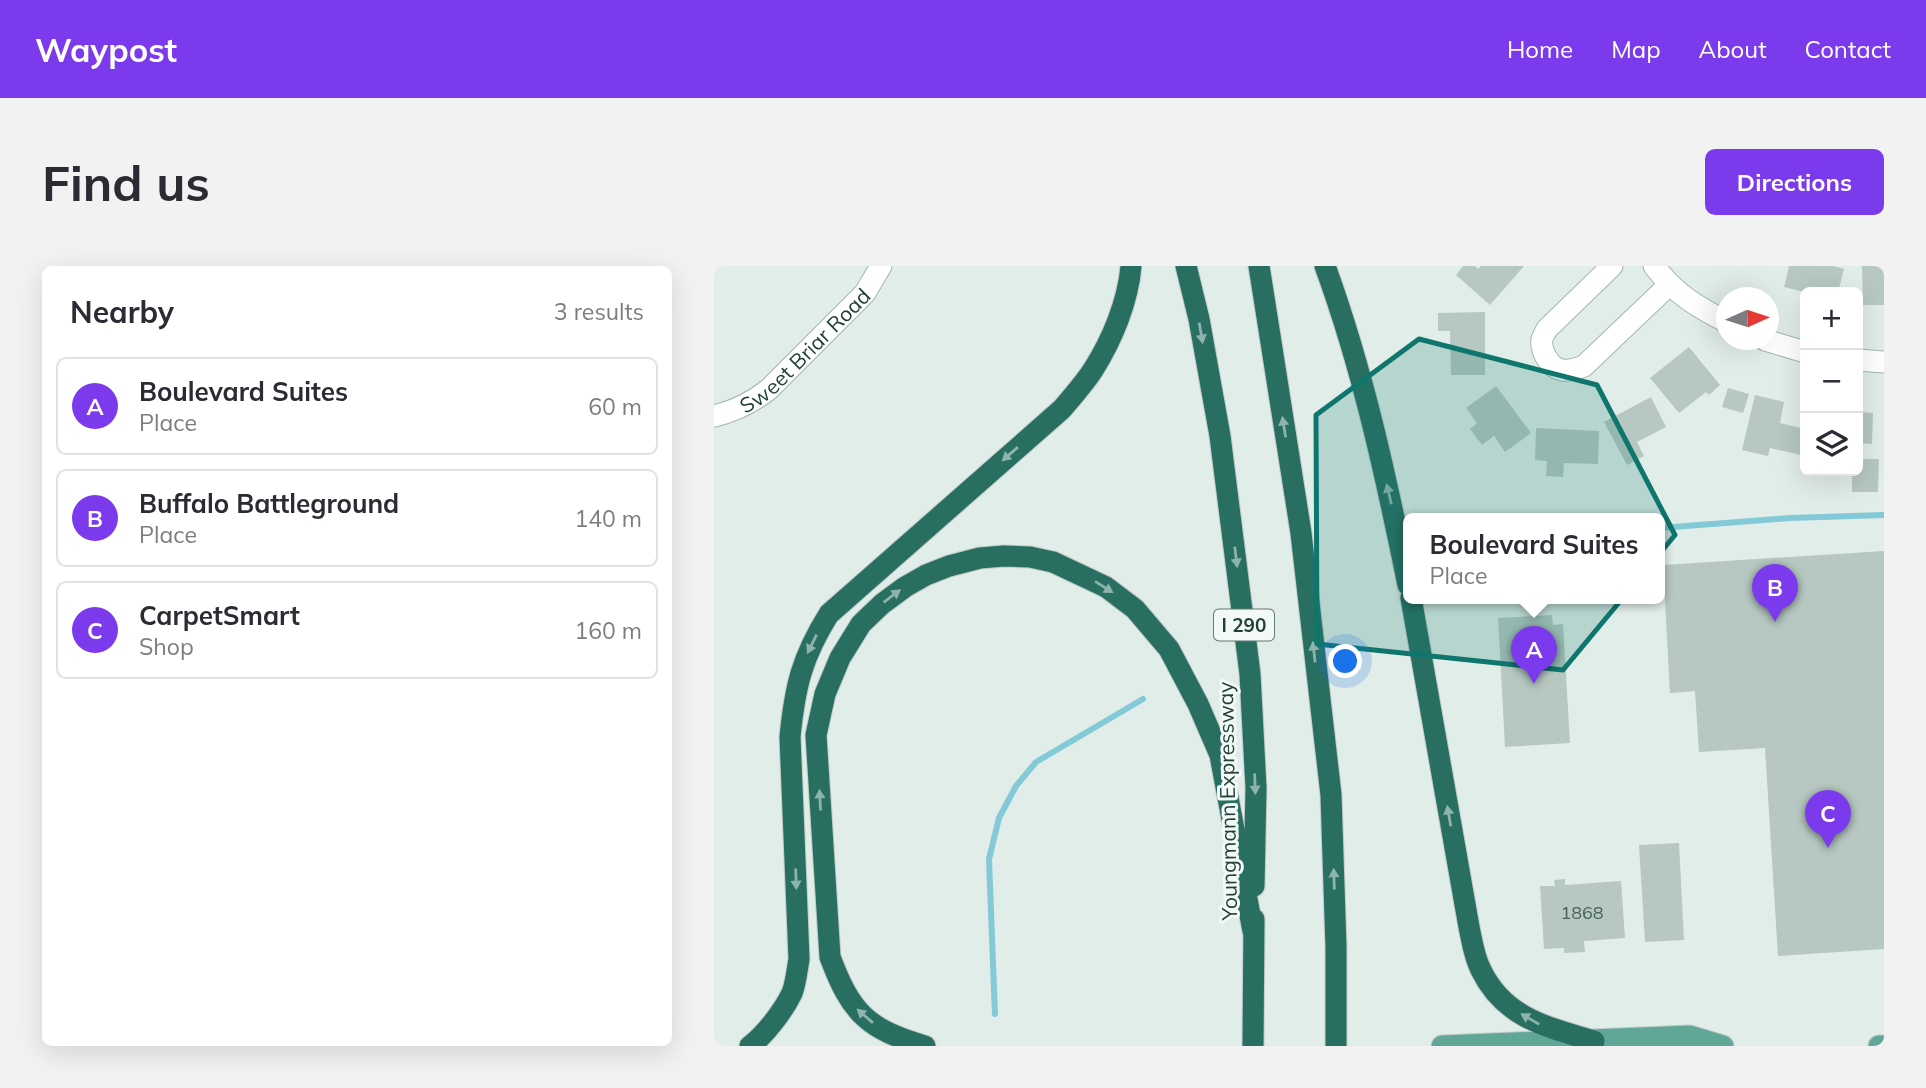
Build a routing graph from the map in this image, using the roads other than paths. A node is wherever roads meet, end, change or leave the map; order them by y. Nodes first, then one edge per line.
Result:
1 (881, 266) edge
2 (1131, 266) edge
3 (1186, 266) edge
4 (1259, 266) edge
5 (1325, 266) edge
6 (1612, 266) edge
7 (1654, 266) edge
8 (1670, 285) junction
9 (1716, 316) edge
10 (1779, 344) edge
11 (1800, 350) edge
12 (1863, 360) edge
13 (1884, 362) edge
14 (714, 416) edge
15 (1403, 559) edge
16 (1412, 604) edge
17 (1253, 931) junction
18 (1594, 1041) junction
19 (750, 1046) edge
20 (925, 1046) edge
21 (1253, 1046) edge
22 (1336, 1046) edge
23 (1442, 1046) edge
24 (1723, 1046) edge
25 (1879, 1046) edge
26 (1884, 1046) edge

1 - 14 street, Sweet Briar Road
2 -> 19 highway
3 -> 17 highway, Youngmann Expressway / I 290
22 -> 4 highway
15 -> 5 highway
6 - 8 street
7 - 8 street
8 - 9 street
10 - 11 street
12 - 13 street
18 -> 16 highway
20 -> 17 highway
17 - 21 highway, Youngmann Expressway / I 290
18 - 23 main road
18 - 24 main road
25 - 26 main road

